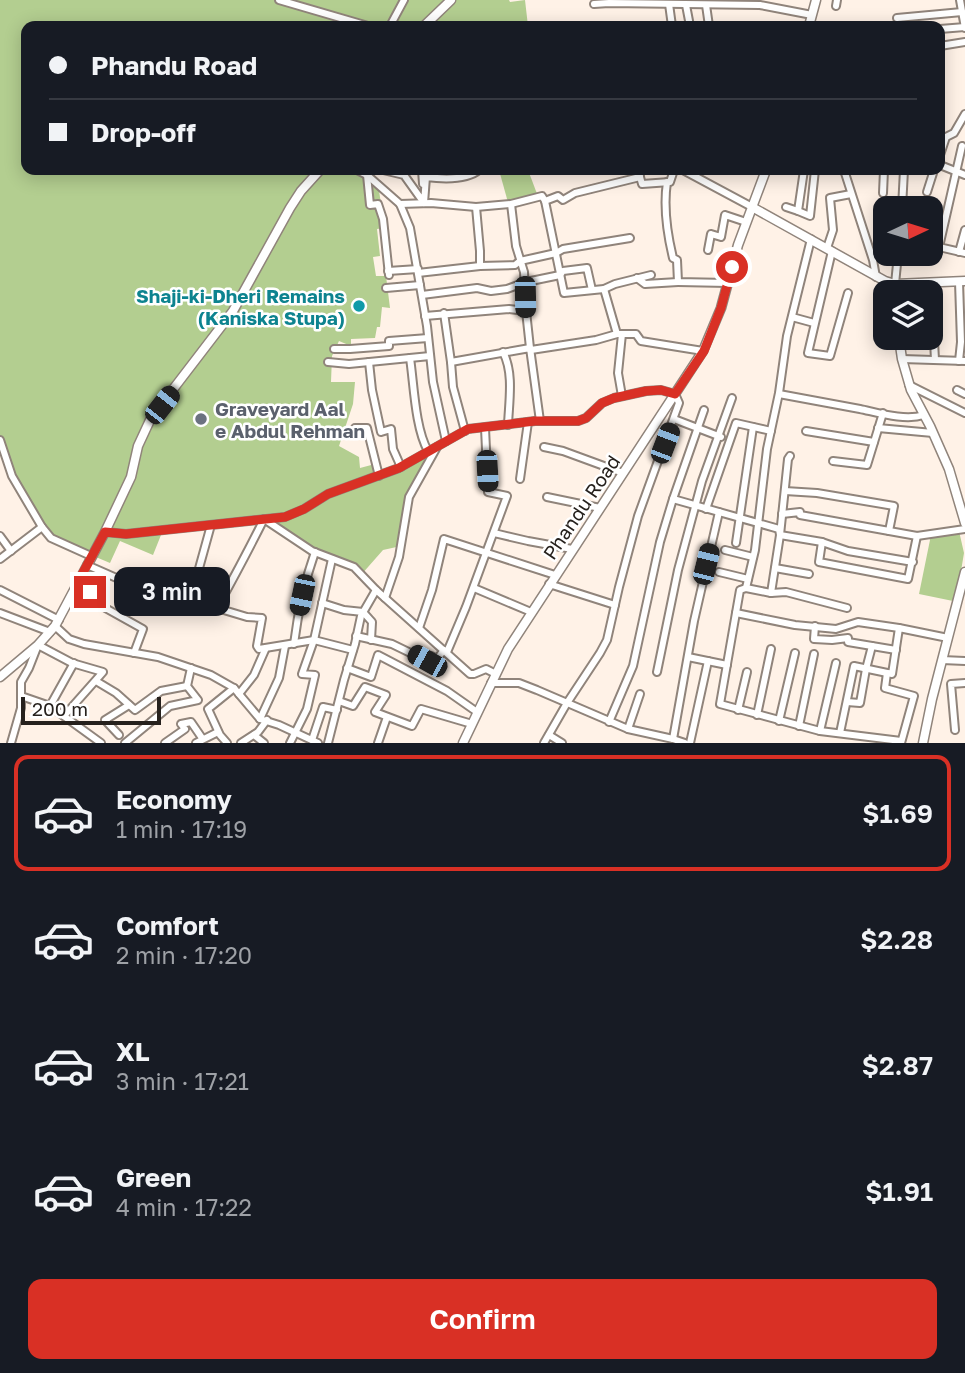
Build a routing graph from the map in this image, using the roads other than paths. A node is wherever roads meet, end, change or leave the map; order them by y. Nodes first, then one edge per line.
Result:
1 (279, 0) edge
2 (404, 0) edge
3 (452, 0) edge
4 (816, 0) edge
5 (960, 0) edge
6 (726, 2) edge
7 (672, 3) edge
8 (594, 4) dead end
9 (686, 5) junction
10 (706, 5) junction
11 (962, 12) junction
12 (812, 15) junction
13 (897, 18) dead end
14 (352, 21) edge
15 (393, 21) edge
16 (429, 21) edge
17 (672, 21) edge
18 (689, 21) edge
19 (708, 21) edge
20 (810, 21) edge
21 (965, 28) edge
22 (945, 29) edge
23 (965, 42) edge
24 (945, 45) edge
25 (965, 114) edge
26 (945, 137) edge
27 (962, 146) dead end
28 (945, 167) edge
29 (956, 172) junction
30 (315, 175) edge
31 (367, 175) edge
32 (369, 175) edge
33 (404, 175) edge
34 (422, 175) edge
35 (466, 175) edge
36 (636, 175) edge
37 (639, 175) edge
38 (672, 175) edge
39 (692, 175) edge
40 (764, 175) edge
41 (803, 175) edge
42 (815, 175) edge
43 (845, 175) edge
44 (884, 175) edge
45 (904, 175) edge
46 (932, 175) edge
47 (965, 175) edge
48 (667, 183) junction
49 (927, 192) dead end
50 (883, 193) dead end
51 (851, 194) junction
52 (903, 196) edge
53 (813, 198) junction
54 (830, 198) junction
55 (545, 201) junction
56 (400, 204) junction
57 (424, 204) junction
58 (511, 204) junction
59 (476, 207) junction
60 (752, 207) junction
61 (786, 207) dead end
62 (798, 211) junction
63 (746, 222) junction
64 (965, 230) edge
65 (630, 238) dead end
66 (811, 239) junction
67 (708, 250) dead end
68 (830, 250) junction
69 (962, 252) edge
70 (556, 253) junction
71 (520, 261) junction
72 (480, 266) junction
73 (418, 271) junction
74 (560, 275) junction
75 (651, 275) dead end
76 (876, 277) junction
77 (637, 278) junction
78 (881, 280) edge
79 (962, 281) edge
80 (525, 282) junction
81 (678, 282) junction
82 (728, 283) junction
83 (943, 283) edge
84 (420, 285) junction
85 (386, 288) dead end
86 (604, 289) junction
87 (593, 290) junction
88 (848, 293) dead end
89 (422, 295) junction
90 (526, 311) junction
91 (444, 313) junction
92 (425, 316) junction
93 (792, 317) junction
94 (814, 323) junction
95 (620, 334) junction
96 (428, 338) junction
97 (334, 349) dead end
98 (531, 349) junction
99 (901, 350) edge
100 (934, 350) edge
101 (704, 351) junction
102 (503, 352) junction
103 (430, 356) junction
104 (410, 358) junction
105 (902, 359) junction
106 (935, 360) junction
107 (962, 361) edge
108 (328, 362) dead end
109 (369, 362) junction
110 (451, 362) junction
111 (909, 385) junction
112 (675, 394) junction
113 (779, 394) junction
114 (622, 396) junction
115 (733, 398) dead end
116 (704, 410) dead end
117 (965, 413) edge
118 (883, 414) junction
119 (924, 415) junction
120 (674, 419) junction
121 (540, 421) junction
122 (528, 422) junction
123 (508, 425) junction
124 (753, 426) junction
125 (355, 428) dead end
126 (485, 428) junction
127 (698, 428) junction
128 (878, 428) junction
129 (465, 431) junction
130 (771, 431) junction
131 (806, 431) dead end
132 (933, 433) junction
133 (719, 436) junction
134 (0, 440) edge
135 (730, 440) junction
136 (446, 441) junction
137 (874, 442) junction
138 (438, 446) junction
139 (544, 447) dead end
140 (428, 451) junction
141 (790, 456) dead end
142 (833, 461) dead end
143 (9, 467) junction
144 (401, 467) junction
145 (0, 471) edge
146 (623, 473) junction
147 (379, 475) junction
148 (520, 479) dead end
149 (785, 491) junction
150 (547, 497) dead end
151 (673, 499) junction
152 (696, 506) junction
153 (600, 508) junction
154 (706, 509) junction
155 (719, 512) junction
156 (782, 514) junction
157 (739, 518) junction
158 (264, 519) junction
159 (758, 523) junction
160 (965, 523) edge
161 (211, 525) junction
162 (41, 527) junction
163 (965, 530) edge
164 (890, 531) junction
165 (105, 532) junction
166 (494, 533) junction
167 (780, 535) junction
168 (0, 536) edge
169 (918, 536) junction
170 (822, 542) junction
171 (736, 543) dead end
172 (572, 549) junction
173 (725, 550) dead end
174 (10, 551) junction
175 (315, 552) junction
176 (487, 552) junction
177 (92, 556) junction
178 (753, 557) junction
179 (0, 559) edge
180 (332, 559) junction
181 (913, 562) junction
182 (87, 565) junction
183 (775, 568) junction
184 (719, 572) dead end
185 (965, 572) edge
186 (809, 573) dead end
187 (555, 575) junction
188 (748, 579) junction
189 (79, 580) junction
190 (549, 584) junction
191 (746, 587) junction
192 (474, 588) junction
193 (0, 590) edge
194 (193, 590) junction
195 (376, 590) junction
196 (771, 593) junction
197 (385, 598) junction
198 (220, 601) junction
199 (322, 603) junction
200 (615, 606) junction
201 (847, 608) dead end
202 (363, 612) junction
203 (531, 612) junction
204 (0, 613) edge
205 (736, 613) junction
206 (55, 626) junction
207 (815, 626) junction
208 (419, 628) junction
209 (899, 628) junction
210 (356, 636) junction
211 (948, 638) junction
212 (314, 640) junction
213 (372, 640) junction
214 (295, 644) junction
215 (38, 645) junction
216 (285, 646) junction
217 (872, 646) junction
218 (771, 649) dead end
219 (265, 650) junction
220 (353, 650) junction
221 (896, 650) junction
222 (445, 651) junction
223 (134, 653) junction
224 (795, 653) dead end
225 (814, 654) dead end
226 (688, 657) junction
227 (942, 660) junction
228 (708, 661) junction
229 (965, 661) edge
230 (74, 663) junction
231 (836, 663) dead end
232 (727, 666) junction
233 (191, 668) junction
234 (347, 668) junction
235 (866, 668) junction
236 (747, 672) dead end
237 (657, 673) dead end
238 (887, 673) junction
239 (496, 674) junction
240 (0, 677) edge
241 (96, 681) junction
242 (491, 682) junction
243 (965, 683) edge
244 (187, 686) junction
245 (237, 691) junction
246 (640, 694) dead end
247 (21, 696) junction
248 (339, 701) junction
249 (847, 702) junction
250 (567, 703) junction
251 (129, 705) junction
252 (50, 706) junction
253 (738, 709) junction
254 (337, 710) junction
255 (477, 712) junction
256 (757, 715) junction
257 (64, 716) junction
258 (387, 717) junction
259 (965, 719) edge
260 (263, 720) junction
261 (954, 720) junction
262 (779, 721) junction
263 (609, 722) junction
264 (472, 724) junction
265 (799, 726) junction
266 (628, 729) junction
267 (955, 730) dead end
268 (820, 731) junction
269 (218, 732) junction
270 (297, 732) junction
271 (841, 733) junction
272 (119, 735) junction
273 (254, 735) junction
274 (549, 735) junction
275 (673, 739) junction
276 (199, 741) edge
277 (315, 741) edge
278 (901, 742) edge
279 (11, 743) edge
280 (101, 743) edge
281 (111, 743) edge
282 (126, 743) edge
283 (165, 743) edge
284 (227, 743) edge
285 (241, 743) edge
286 (264, 743) edge
287 (290, 743) edge
288 (328, 743) edge
289 (378, 743) edge
290 (463, 743) edge
291 (544, 743) edge
292 (562, 743) edge
293 (687, 743) edge
294 (923, 743) edge

1 - 14 street
2 - 15 street
3 - 16 main road
4 - 12 main road
5 - 11 street
6 - 10 street
6 - 12 street
7 - 8 street
7 - 9 street
7 - 17 street
9 - 10 street
9 - 18 street
10 - 19 street
11 - 13 street
11 - 21 street
12 - 20 main road
21 - 22 street
23 - 24 street
25 - 26 street
27 - 29 street
28 - 29 street
29 - 47 street
29 - 69 street
30 - 165 main road
31 - 73 street
32 - 56 street
33 - 57 street
34 - 57 street
35 - 57 street
36 - 55 street
37 - 48 street
38 - 48 street
39 - 60 street
40 - 60 main road, Phandu Road
41 - 62 street
42 - 53 street
43 - 51 street
44 - 50 street
45 - 52 street
46 - 49 street
48 - 81 street
51 - 54 street
51 - 76 street
53 - 54 street
53 - 62 street
54 - 68 street
55 - 58 street
55 - 70 street
56 - 57 street
56 - 73 street
57 - 59 street
58 - 59 street
58 - 71 street
59 - 72 street
60 - 63 main road, Phandu Road
60 - 66 main road
61 - 62 street
63 - 67 street
63 - 82 main road, Phandu Road
64 - 69 street
65 - 70 street
66 - 68 main road
66 - 93 street
68 - 76 main road
68 - 94 street
70 - 71 street
70 - 74 street
71 - 72 street
71 - 80 street
72 - 73 street
73 - 84 street
74 - 80 street
74 - 87 street
74 - 87 street
75 - 77 street
76 - 78 main road
77 - 81 street
77 - 86 street
79 - 83 main road
79 - 107 street
80 - 89 street
80 - 90 street
81 - 82 street
82 - 101 main road, Phandu Road
84 - 85 street
84 - 89 street
86 - 87 street
86 - 95 street
88 - 94 street
89 - 92 street
90 - 91 street
90 - 98 street
91 - 92 street
91 - 110 street
92 - 96 street
93 - 94 street
93 - 113 street
95 - 98 street
95 - 101 street
95 - 114 street
96 - 97 street
96 - 103 street
98 - 102 street
98 - 121 street
99 - 105 main road
100 - 106 street
101 - 112 main road, Phandu Road
102 - 110 street
102 - 123 street
103 - 104 street
103 - 136 street
104 - 109 street
104 - 140 street
105 - 106 street
105 - 111 main road
106 - 107 street
108 - 109 street
109 - 144 street
110 - 129 street
111 - 117 street
111 - 119 main road
112 - 114 street
112 - 120 street
112 - 146 main road, Phandu Road
113 - 118 street
113 - 130 street
114 - 121 street
115 - 133 street
116 - 127 street
118 - 119 street
118 - 128 street
119 - 132 main road
120 - 127 street
120 - 200 street
121 - 122 street
122 - 123 street
122 - 148 street
123 - 126 street
124 - 130 street
124 - 135 street
124 - 157 street
125 - 147 street
126 - 129 street
126 - 166 street
127 - 133 street
127 - 151 street
128 - 132 street
128 - 137 street
129 - 136 street
130 - 159 street
131 - 137 street
132 - 160 main road
133 - 135 street
133 - 152 street
134 - 143 street
135 - 154 street
136 - 138 street
137 - 142 street
138 - 140 street
138 - 197 street
139 - 146 street
140 - 144 street
141 - 149 street
143 - 145 street
143 - 162 street
144 - 147 street
146 - 153 main road, Phandu Road
147 - 158 street
149 - 156 street
149 - 164 street
150 - 153 street
151 - 152 street
151 - 263 street
152 - 154 street
152 - 237 street
153 - 172 main road, Phandu Road
154 - 155 street
155 - 157 street
155 - 226 street
156 - 164 street
156 - 167 street
157 - 159 street
157 - 171 street
158 - 161 street
158 - 175 street
158 - 198 street
159 - 167 street
159 - 178 street
161 - 165 street
161 - 194 street
162 - 174 street
162 - 177 street
163 - 169 street
164 - 169 street
165 - 177 main road
166 - 172 street
166 - 176 street
167 - 170 street
167 - 183 street
168 - 174 street
169 - 181 street
170 - 181 street
170 - 181 street
172 - 187 main road, Phandu Road
173 - 178 street
174 - 179 street
175 - 180 street
175 - 214 street
176 - 187 street
176 - 192 street
176 - 208 street
177 - 182 main road
178 - 188 street
180 - 195 street
180 - 199 street
182 - 189 main road
182 - 194 street
183 - 186 street
183 - 196 street
184 - 188 street
185 - 211 main road
187 - 190 main road, Phandu Road
188 - 191 street
189 - 206 main road
189 - 223 street
190 - 200 street
190 - 203 main road, Phandu Road
191 - 196 street
191 - 205 street
192 - 203 street
192 - 222 street
193 - 206 street
194 - 198 street
195 - 197 street
195 - 202 street
196 - 201 street
197 - 208 street
198 - 219 street
199 - 202 street
199 - 212 street
200 - 250 street
202 - 210 street
202 - 213 street
203 - 239 main road, Phandu Road
204 - 206 street
205 - 207 street
205 - 232 street
206 - 215 main road
206 - 223 street
207 - 209 street
207 - 217 street
208 - 222 street
209 - 211 street
209 - 221 street
210 - 213 street
210 - 220 street
211 - 227 main road
212 - 214 street
212 - 220 street
212 - 270 street
213 - 222 street
214 - 216 street
215 - 230 street
215 - 240 main road
215 - 247 street
216 - 219 street
216 - 260 street
217 - 221 street
217 - 235 street
218 - 256 street
219 - 245 street
220 - 234 street
221 - 238 street
222 - 239 street
223 - 233 street
224 - 262 street
225 - 265 street
226 - 228 street
226 - 275 street
227 - 229 street
227 - 294 main road
228 - 232 street
228 - 293 street
230 - 241 street
230 - 252 street
231 - 268 street
232 - 253 street
233 - 244 street
233 - 245 street
234 - 248 street
234 - 255 street
235 - 238 street
235 - 249 street
235 - 249 street
236 - 253 street
238 - 278 street
239 - 242 main road, Phandu Road
241 - 251 street
241 - 257 street
242 - 250 street
242 - 255 main road, Phandu Road
243 - 261 street
244 - 251 street
244 - 282 street
245 - 260 street
245 - 269 street
246 - 266 street
247 - 252 street
247 - 279 street
248 - 254 street
248 - 258 street
249 - 271 street
250 - 263 street
250 - 274 street
251 - 272 street
252 - 257 street
253 - 256 street
254 - 277 street
254 - 288 street
255 - 264 main road, Phandu Road
256 - 262 street
257 - 280 street
258 - 264 street
258 - 289 street
259 - 261 street
260 - 270 street
260 - 273 street
261 - 267 street
262 - 265 street
263 - 266 street
264 - 290 main road, Phandu Road
265 - 268 street
266 - 275 street
268 - 271 street
269 - 276 street
269 - 284 street
270 - 277 street
270 - 287 street
271 - 278 street
272 - 281 street
272 - 282 street
273 - 285 street
273 - 286 street
274 - 291 street
274 - 292 street
275 - 293 street
276 - 283 street

